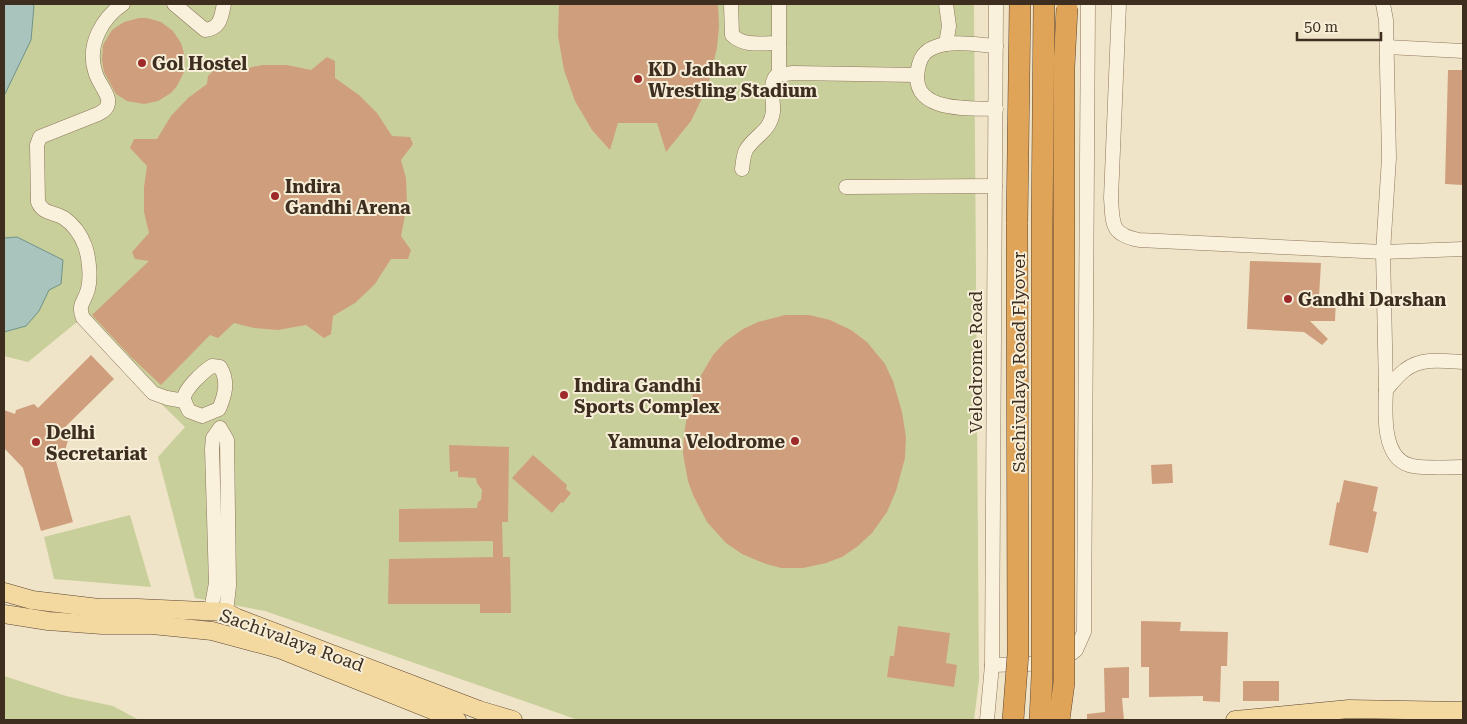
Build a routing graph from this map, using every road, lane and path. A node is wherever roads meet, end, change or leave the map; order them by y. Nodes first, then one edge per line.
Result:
1 (123, 4) edge
2 (174, 4) edge
3 (224, 4) edge
4 (730, 4) edge
5 (779, 4) edge
6 (946, 4) edge
7 (996, 4) edge
8 (1020, 4) edge
9 (1044, 4) edge
10 (1068, 4) edge
11 (1088, 4) edge
12 (1119, 4) edge
13 (1383, 4) edge
14 (778, 43) junction
15 (946, 44) junction
16 (996, 46) junction
17 (1387, 47) junction
18 (1463, 51) edge
19 (779, 74) junction
20 (916, 75) junction
21 (996, 109) junction
22 (742, 169) dead end
23 (995, 186) junction
24 (846, 187) dead end
25 (1463, 249) edge
26 (1384, 252) junction
27 (1463, 362) edge
28 (1386, 390) junction
29 (184, 400) junction
30 (219, 409) junction
31 (220, 428) junction
32 (212, 449) junction
33 (227, 450) junction
34 (1463, 467) edge
35 (215, 576) junction
36 (229, 576) junction
37 (4, 592) edge
38 (218, 611) junction
39 (4, 614) edge
40 (153, 617) junction
41 (212, 631) junction
42 (992, 665) junction
43 (1463, 711) edge
44 (457, 720) edge
45 (513, 720) edge
46 (986, 720) edge
47 (1013, 720) edge
48 (1040, 720) edge
49 (1059, 720) edge
50 (1235, 720) edge

1 - 29 street
2 - 3 street
4 - 14 street
5 - 14 street
6 - 15 street
7 - 16 street, Velodrome Road
8 - 47 highway, Sachivalaya Road Flyover, bridge
9 - 48 highway, Sachivalaya Road Flyover, bridge
10 - 49 highway, bridge
11 - 42 street
12 - 26 street
13 - 17 street
14 - 19 street
15 - 16 street
15 - 20 street
16 - 21 street, Velodrome Road
17 - 18 street
17 - 26 street
19 - 20 street
19 - 22 street
20 - 21 street
21 - 23 street, Velodrome Road
23 - 24 street
23 - 42 street, Velodrome Road
25 - 26 street
26 - 28 street
27 - 28 street
28 - 34 street
29 - 30 street
29 - 30 street
30 - 31 street
31 - 32 street
31 - 33 street
32 - 33 street
32 - 35 street
33 - 36 street
35 - 36 street
35 - 38 street
36 - 38 street
37 - 40 main road, Sachivalaya Road
38 - 40 main road, Sachivalaya Road
38 - 41 main road
38 - 45 main road, Sachivalaya Road
39 - 40 main road, Sachivalaya Road
40 - 41 main road, Sachivalaya Road
41 - 44 main road, Sachivalaya Road
42 - 46 street, Velodrome Road
43 - 50 main road

